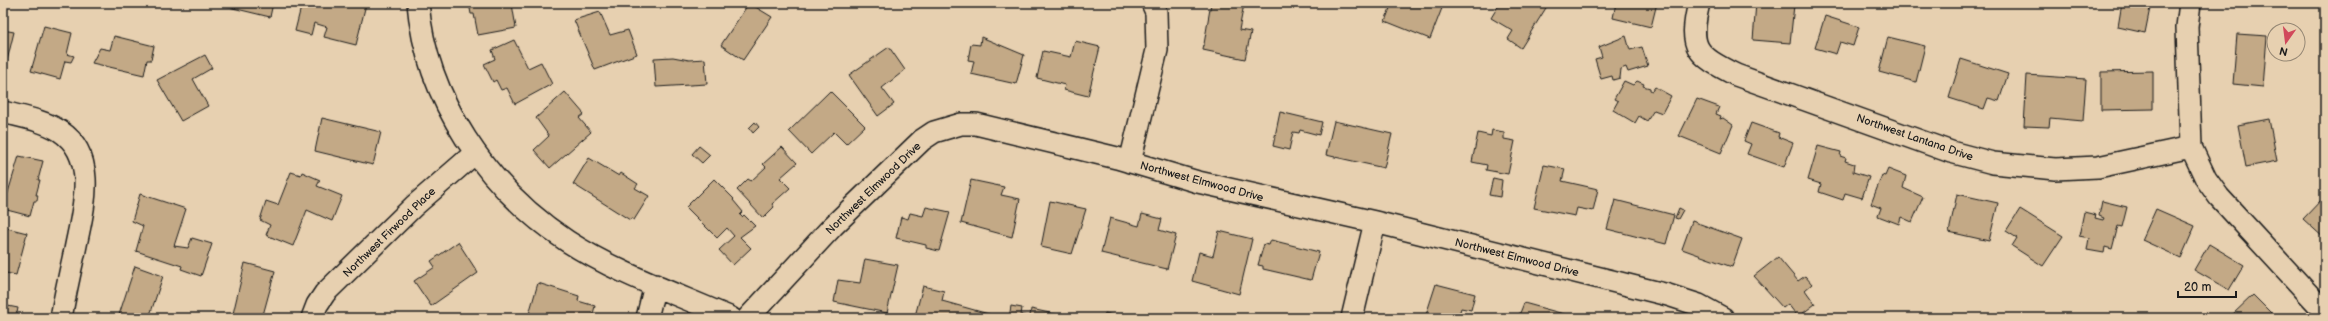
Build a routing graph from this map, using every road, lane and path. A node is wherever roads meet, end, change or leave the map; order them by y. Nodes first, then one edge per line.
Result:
1 (418, 3) edge
2 (1152, 3) edge
3 (1698, 3) edge
4 (2190, 3) edge
5 (3, 112) edge
6 (2191, 147) junction
7 (475, 153) junction
8 (1130, 162) junction
9 (1375, 222) junction
10 (655, 285) junction
11 (2325, 312) edge
12 (61, 318) edge
13 (312, 318) edge
14 (648, 318) edge
15 (732, 318) edge
16 (748, 318) edge
17 (1352, 318) edge
18 (1723, 318) edge

1 - 7 street
2 - 8 street
3 - 6 street, Northwest Lantana Drive
4 - 6 street
5 - 12 street
6 - 11 street
7 - 10 street
7 - 13 street, Northwest Firwood Place
8 - 9 street, Northwest Elmwood Drive
8 - 16 street, Northwest Elmwood Drive
9 - 17 street
9 - 18 street, Northwest Elmwood Drive
10 - 14 street
10 - 15 street

